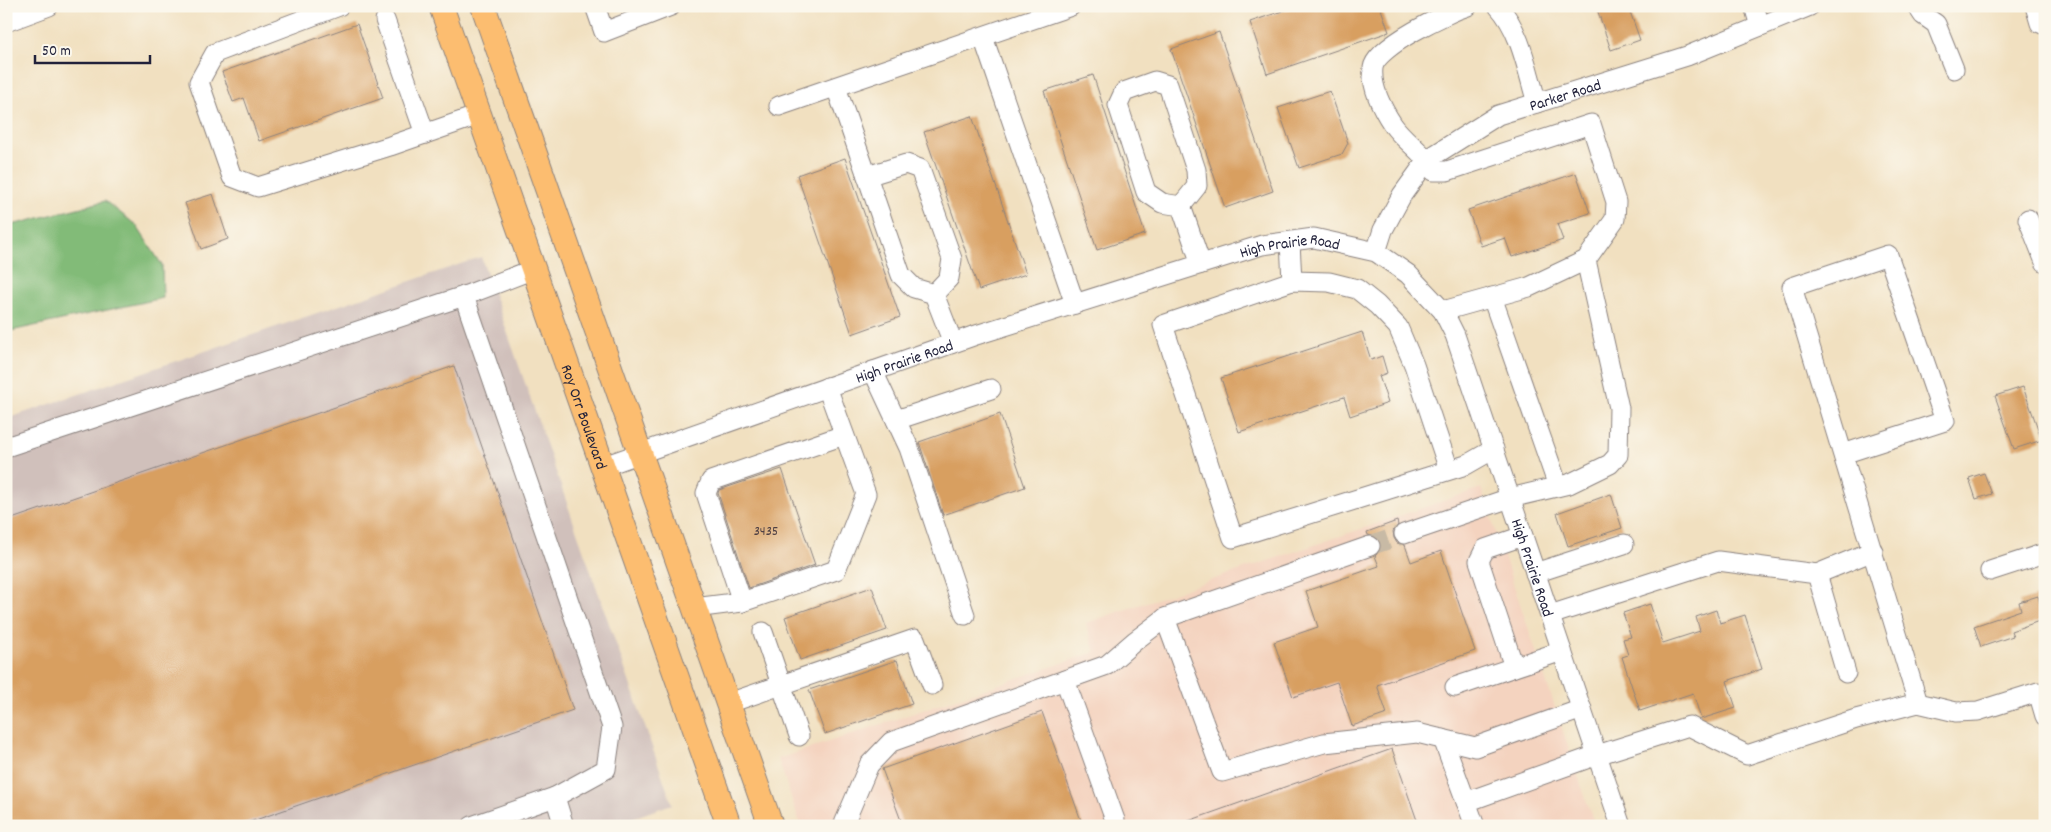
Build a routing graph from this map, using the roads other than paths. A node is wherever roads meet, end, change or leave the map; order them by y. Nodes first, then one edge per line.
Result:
1 (49, 6) edge
2 (339, 6) edge
3 (482, 6) edge
4 (595, 6) edge
5 (671, 6) edge
6 (1071, 6) edge
7 (1468, 6) edge
8 (1498, 6) edge
9 (1754, 6) edge
10 (1810, 6) edge
11 (1917, 6) edge
12 (2035, 6) edge
13 (439, 8) edge
14 (385, 20) dead end
15 (6, 22) edge
16 (2045, 25) edge
17 (1760, 26) junction
18 (983, 37) junction
19 (1954, 69) dead end
20 (836, 87) junction
21 (1537, 103) junction
22 (779, 106) dead end
23 (479, 115) junction
24 (425, 134) junction
25 (1428, 159) junction
26 (867, 176) junction
27 (1181, 206) junction
28 (2028, 219) dead end
29 (1290, 242) junction
30 (1376, 252) junction
31 (1586, 260) junction
32 (2045, 262) edge
33 (1201, 264) junction
34 (534, 269) junction
35 (1292, 281) junction
36 (934, 294) junction
37 (464, 296) junction
38 (1492, 297) junction
39 (1075, 304) junction
40 (1443, 311) junction
41 (953, 343) junction
42 (873, 371) junction
43 (827, 387) junction
44 (991, 389) dead end
45 (896, 420) junction
46 (844, 435) junction
47 (6, 447) edge
48 (1494, 449) junction
49 (641, 453) junction
50 (1843, 454) junction
51 (604, 466) junction
52 (1449, 470) junction
53 (1558, 486) junction
54 (1510, 498) junction
55 (1404, 534) tunnel mouth
56 (1523, 536) junction
57 (1624, 544) dead end
58 (1370, 546) tunnel mouth
59 (1873, 551) junction
60 (2045, 553) edge
61 (1990, 571) dead end
62 (1536, 572) junction
63 (1817, 574) junction
64 (742, 602) junction
65 (694, 608) junction
66 (965, 615) dead end
67 (1550, 615) junction
68 (1165, 618) junction
69 (763, 632) dead end
70 (1562, 651) junction
71 (1514, 667) junction
72 (1846, 673) dead end
73 (1065, 680) junction
74 (782, 685) junction
75 (932, 685) dead end
76 (1456, 687) dead end
77 (1918, 703) junction
78 (726, 704) junction
79 (1582, 709) junction
80 (2045, 716) edge
81 (799, 736) dead end
82 (1443, 739) junction
83 (1598, 755) junction
84 (555, 797) junction
85 (1466, 802) junction
86 (1115, 820) dead end
87 (472, 826) edge
88 (564, 826) edge
89 (729, 826) edge
90 (770, 826) edge
91 (843, 826) edge
92 (1475, 826) edge
93 (1621, 826) edge

1 - 15 street
2 - 24 street
3 - 49 main road
4 - 5 street
6 - 18 street
7 - 25 street
8 - 21 street
9 - 17 street
10 - 17 street, Parker Road
11 - 19 street
12 - 16 street
13 - 23 main road, Roy Orr Boulevard
14 - 24 street
17 - 21 street, Parker Road
18 - 20 street
18 - 39 street
20 - 22 street
20 - 26 street
21 - 25 street, Parker Road
23 - 24 street
23 - 34 main road, Roy Orr Boulevard
25 - 30 street, Parker Road
25 - 31 street
26 - 36 street
26 - 36 street
27 - 27 street
27 - 33 street
28 - 32 street
29 - 30 street, High Prairie Road
29 - 33 street, High Prairie Road
29 - 35 street
30 - 40 street, High Prairie Road
31 - 38 street
31 - 53 street
33 - 39 street, High Prairie Road
34 - 37 street
34 - 51 main road, Roy Orr Boulevard
35 - 52 street
35 - 52 street
36 - 41 street
37 - 47 street
37 - 84 street
38 - 40 street
38 - 53 street
39 - 41 street, High Prairie Road
40 - 48 street, High Prairie Road
41 - 42 street, High Prairie Road
42 - 43 street, High Prairie Road
42 - 45 street
43 - 46 street
43 - 49 street, High Prairie Road
44 - 45 street
45 - 66 street
46 - 64 street
46 - 64 street
48 - 52 street
48 - 54 street, High Prairie Road
49 - 51 street, High Prairie Road
49 - 65 main road
50 - 50 street
50 - 59 street
51 - 89 main road, Roy Orr Boulevard
53 - 54 street
54 - 55 street
54 - 56 street, High Prairie Road
56 - 62 street, High Prairie Road
56 - 71 street
57 - 62 street
58 - 68 street
59 - 63 street
59 - 77 street
60 - 61 street
62 - 67 street, High Prairie Road
63 - 67 street
63 - 72 street
64 - 65 street
65 - 78 main road
67 - 70 street, High Prairie Road
68 - 73 street
68 - 82 street
69 - 74 street
70 - 71 street
70 - 79 street, High Prairie Road
71 - 76 street
73 - 86 street
73 - 91 street
74 - 75 street
74 - 78 street
74 - 81 street
77 - 80 street
77 - 83 street
78 - 90 main road
79 - 82 street
79 - 83 street, High Prairie Road
82 - 85 street
83 - 85 street
83 - 93 street, High Prairie Road
84 - 87 street
84 - 88 street
85 - 92 street

